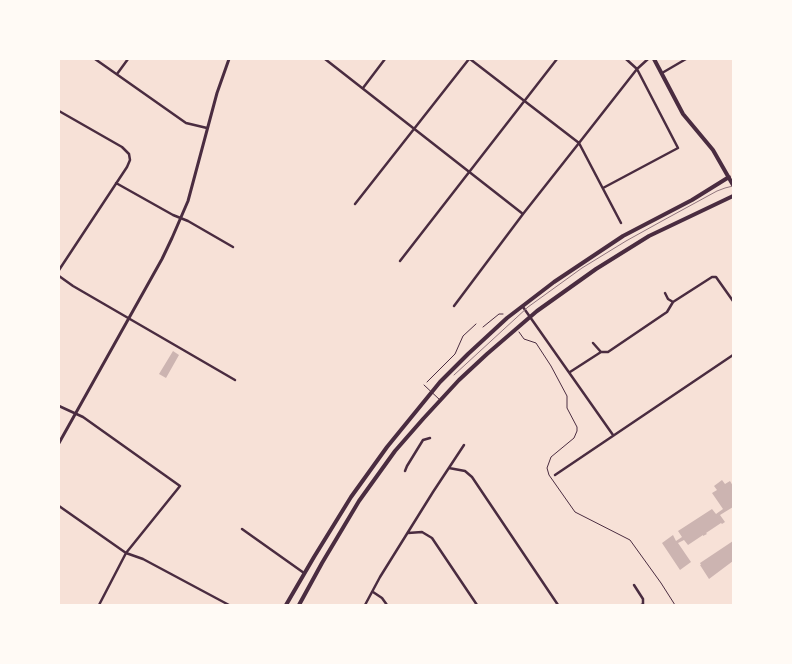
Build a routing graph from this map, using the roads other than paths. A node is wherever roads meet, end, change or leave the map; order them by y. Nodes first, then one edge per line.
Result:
1 (95, 59) edge
2 (128, 59) edge
3 (230, 59) edge
4 (325, 59) edge
5 (385, 59) edge
6 (470, 59) edge
7 (557, 59) edge
8 (626, 59) edge
9 (648, 59) edge
10 (654, 59) edge
11 (686, 59) edge
12 (637, 70) junction
13 (662, 73) junction
14 (117, 74) junction
15 (363, 88) junction
16 (525, 101) junction
17 (59, 111) edge
18 (207, 128) junction
19 (414, 129) junction
20 (579, 143) junction
21 (469, 172) junction
22 (729, 177) junction
23 (116, 184) junction
24 (733, 185) edge
25 (603, 188) junction
26 (733, 196) edge
27 (355, 204) dead end
28 (523, 214) junction
29 (181, 218) junction
30 (621, 223) dead end
31 (233, 247) dead end
32 (400, 261) dead end
33 (59, 270) edge
34 (59, 276) edge
35 (665, 294) dead end
36 (733, 301) edge
37 (673, 302) junction
38 (522, 305) junction
39 (454, 306) dead end
40 (531, 316) junction
41 (128, 318) junction
42 (593, 343) dead end
43 (601, 352) junction
44 (732, 356) edge
45 (570, 372) junction
46 (235, 380) dead end
47 (424, 385) road end
48 (432, 392) junction
49 (440, 400) junction
50 (59, 406) edge
51 (75, 414) junction
52 (614, 436) junction
53 (430, 438) dead end
54 (59, 443) edge
55 (464, 445) dead end
56 (449, 468) junction
57 (405, 471) dead end
58 (555, 475) dead end
59 (59, 506) edge
60 (242, 529) dead end
61 (408, 533) junction
62 (126, 553) junction
63 (304, 573) junction
64 (634, 585) dead end
65 (373, 592) junction
66 (99, 605) edge
67 (229, 605) edge
68 (286, 605) edge
69 (299, 605) edge
70 (365, 605) edge
71 (387, 605) edge
72 (477, 605) edge
73 (558, 605) edge
74 (641, 605) edge

1 - 14 street
2 - 14 street
3 - 18 street
4 - 15 street
5 - 15 street
6 - 16 street
6 - 19 street
7 - 16 street
8 - 12 street
9 - 12 street
10 - 13 main road
11 - 13 street
12 - 20 street
12 - 25 street
13 - 22 main road
14 - 18 street
15 - 19 street
16 - 20 street
16 - 21 street
17 - 23 street
18 - 29 street
19 - 21 street
19 - 27 street
20 - 25 street
20 - 28 street
21 - 28 street
21 - 32 street
22 - 24 main road
22 - 38 main road
23 - 29 street
23 - 33 street
25 - 30 street
26 - 40 main road
28 - 39 street
29 - 31 street
29 - 41 street
34 - 41 street
35 - 37 street
36 - 37 street
37 - 43 street
38 - 40 street
38 - 48 main road
40 - 45 street
40 - 49 main road
41 - 46 street
41 - 51 street
42 - 43 street
43 - 45 street
44 - 52 street
45 - 52 street
47 - 48 lane
48 - 49 lane
48 - 63 main road
49 - 69 main road
50 - 51 street
51 - 54 street
51 - 62 street
52 - 58 street
53 - 57 street
55 - 56 street
56 - 61 street
56 - 73 street
59 - 62 street
60 - 63 street
61 - 65 street
61 - 72 street
62 - 66 street
62 - 67 street
63 - 68 main road
64 - 74 street
65 - 70 street
65 - 71 street

